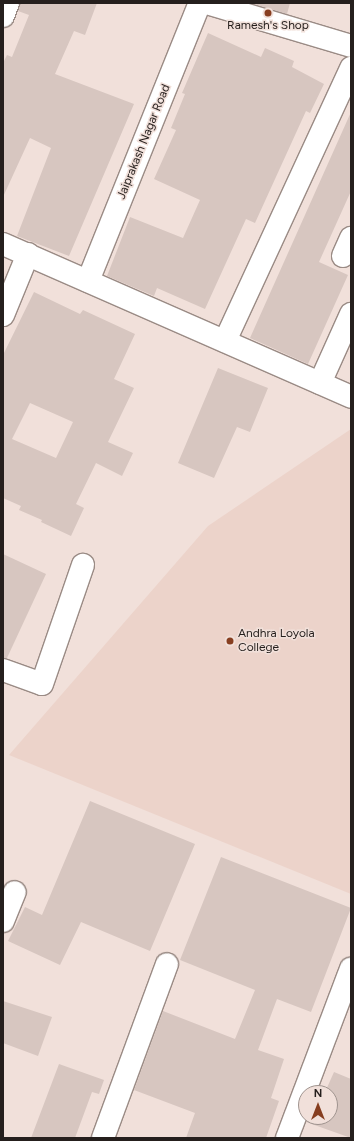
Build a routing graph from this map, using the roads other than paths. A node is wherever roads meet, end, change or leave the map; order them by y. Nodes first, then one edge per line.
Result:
1 (8, 3) edge
2 (200, 3) edge
3 (207, 3) edge
4 (3, 16) edge
5 (351, 46) edge
6 (351, 68) edge
7 (3, 244) edge
8 (28, 254) junction
9 (88, 281) junction
10 (351, 314) edge
11 (3, 315) edge
12 (225, 341) junction
13 (320, 383) junction
14 (351, 397) edge
15 (83, 565) dead end
16 (3, 670) edge
17 (15, 892) dead end
18 (3, 921) edge
19 (167, 964) dead end
20 (351, 970) edge
21 (103, 1138) edge
22 (287, 1138) edge

1 - 4 street
2 - 9 street, Jaiprakash Nagar Road
3 - 5 street
6 - 12 street
7 - 8 street
8 - 9 street
8 - 11 street
9 - 12 street
10 - 13 street
12 - 13 street
13 - 14 street
15 - 16 street
17 - 18 street
19 - 21 street
20 - 22 street

